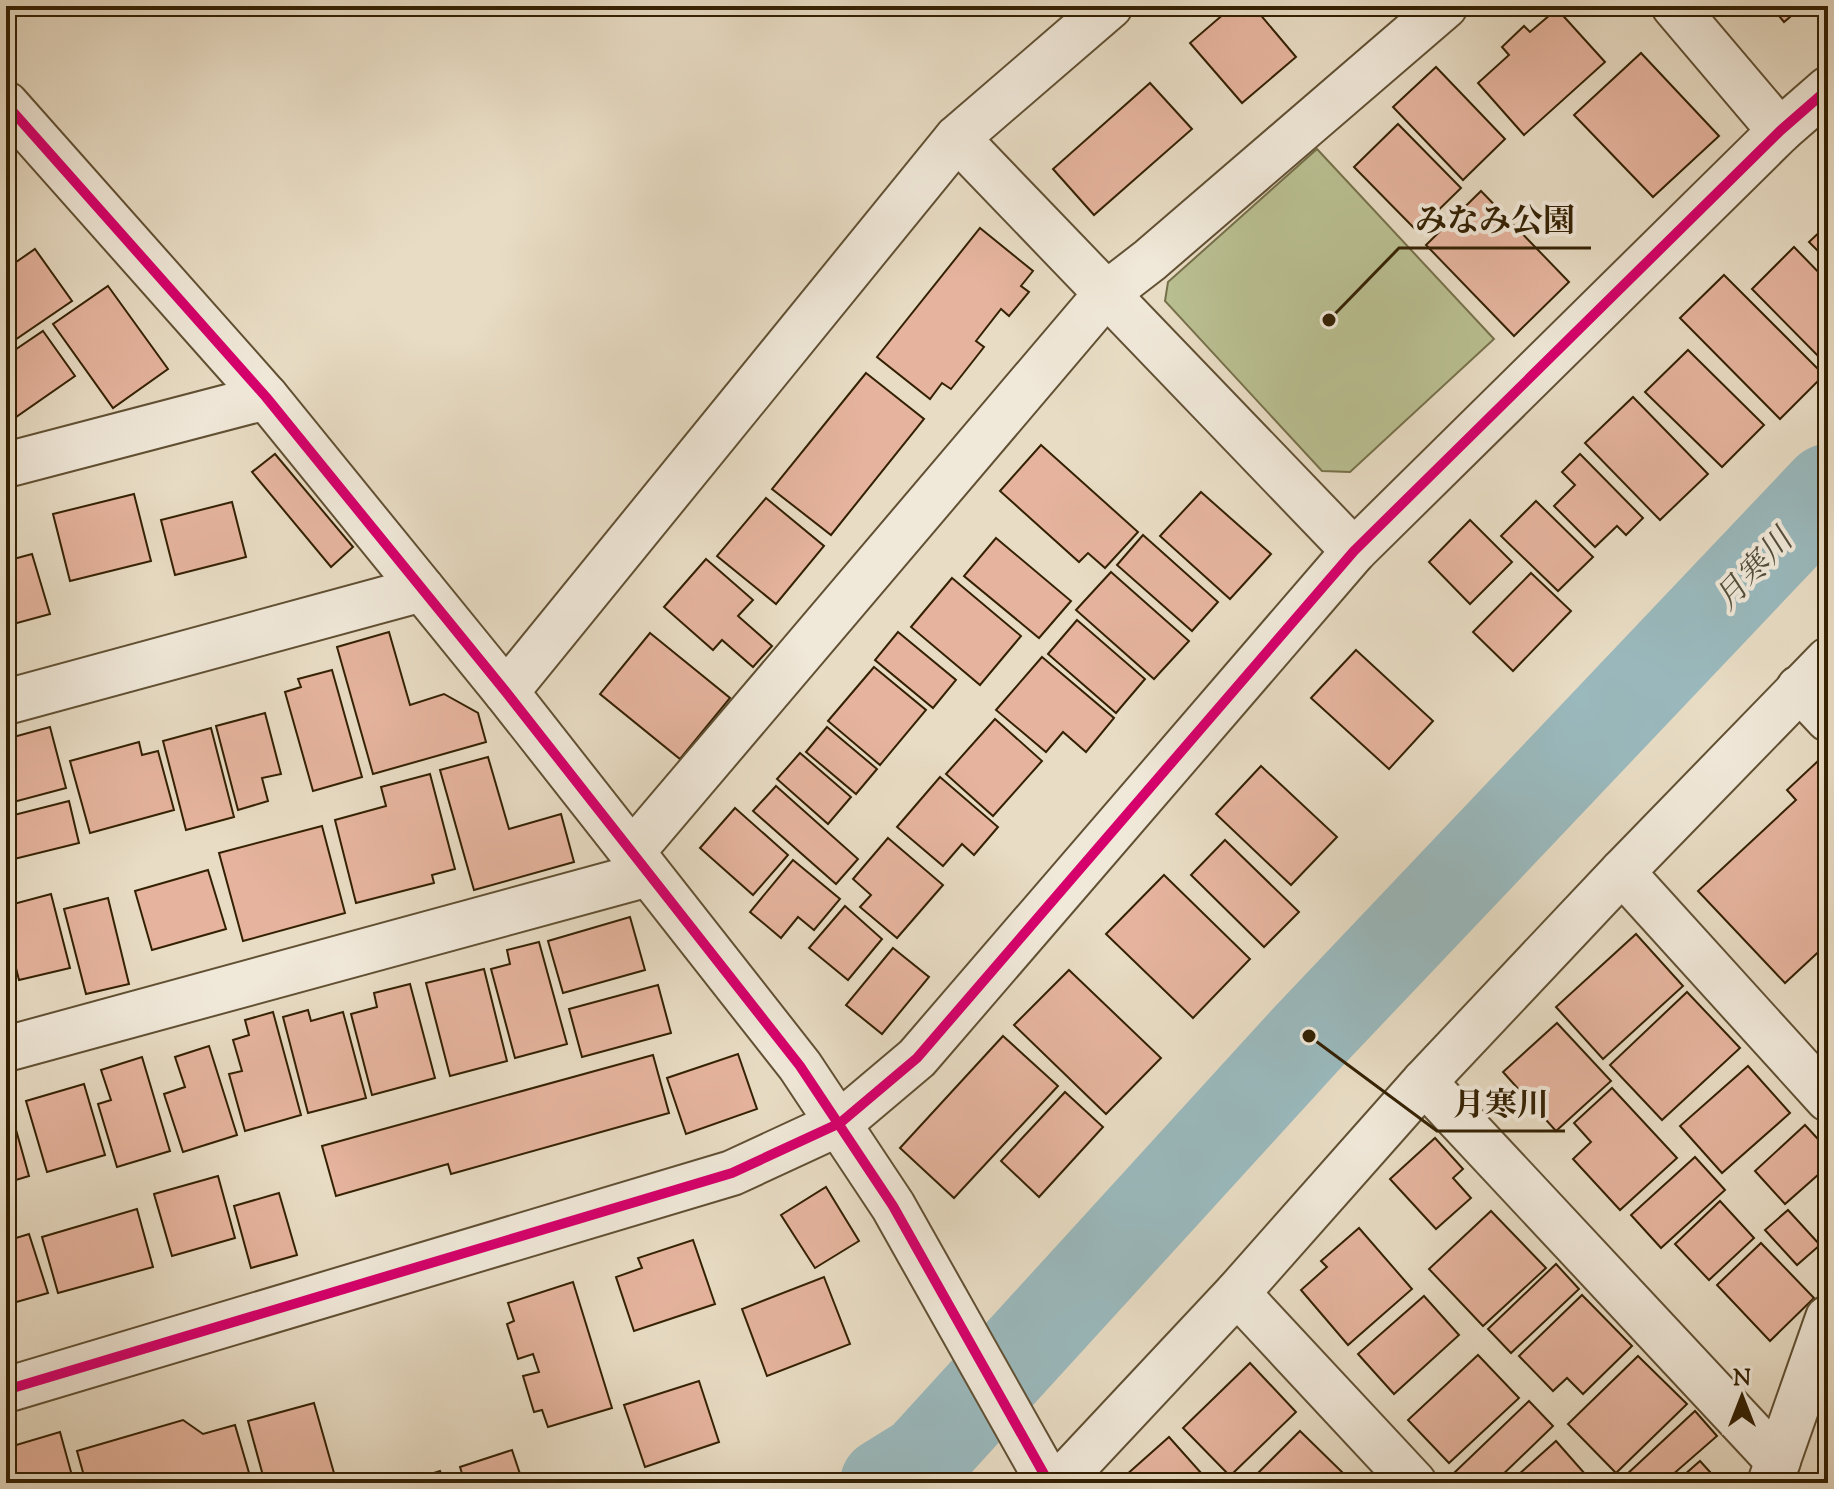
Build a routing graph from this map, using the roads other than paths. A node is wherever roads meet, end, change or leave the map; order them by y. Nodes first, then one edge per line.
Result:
1 (1110, 6) edge
2 (1445, 6) edge
3 (1674, 6) edge
4 (1828, 89) edge
5 (6, 104) edge
6 (1780, 131) junction
7 (957, 138) junction
8 (1106, 294) junction
9 (266, 397) junction
10 (6, 465) edge
11 (1354, 551) junction
12 (422, 589) junction
13 (1814, 674) edge
14 (506, 692) junction
15 (6, 702) edge
16 (1828, 719) edge
17 (640, 863) junction
18 (1622, 872) junction
19 (6, 1049) edge
20 (1424, 1082) junction
21 (1828, 1099) edge
22 (840, 1123) junction
23 (1237, 1293) junction
24 (1828, 1318) edge
25 (6, 1390) edge
26 (1774, 1472) edge
27 (1047, 1474) edge
28 (1414, 1483) edge

1 - 7 street
2 - 8 street
3 - 6 street
4 - 6 street
5 - 9 street
6 - 11 street
7 - 8 street
7 - 14 street
8 - 11 street
8 - 17 street
9 - 10 street
9 - 12 street
11 - 22 street
12 - 14 street
12 - 15 street
13 - 16 street
13 - 18 street
14 - 17 street
17 - 19 street
17 - 22 street
18 - 20 street
18 - 21 street
20 - 23 street
20 - 26 street
22 - 25 street
22 - 27 street
23 - 27 street
23 - 28 street
24 - 26 street

